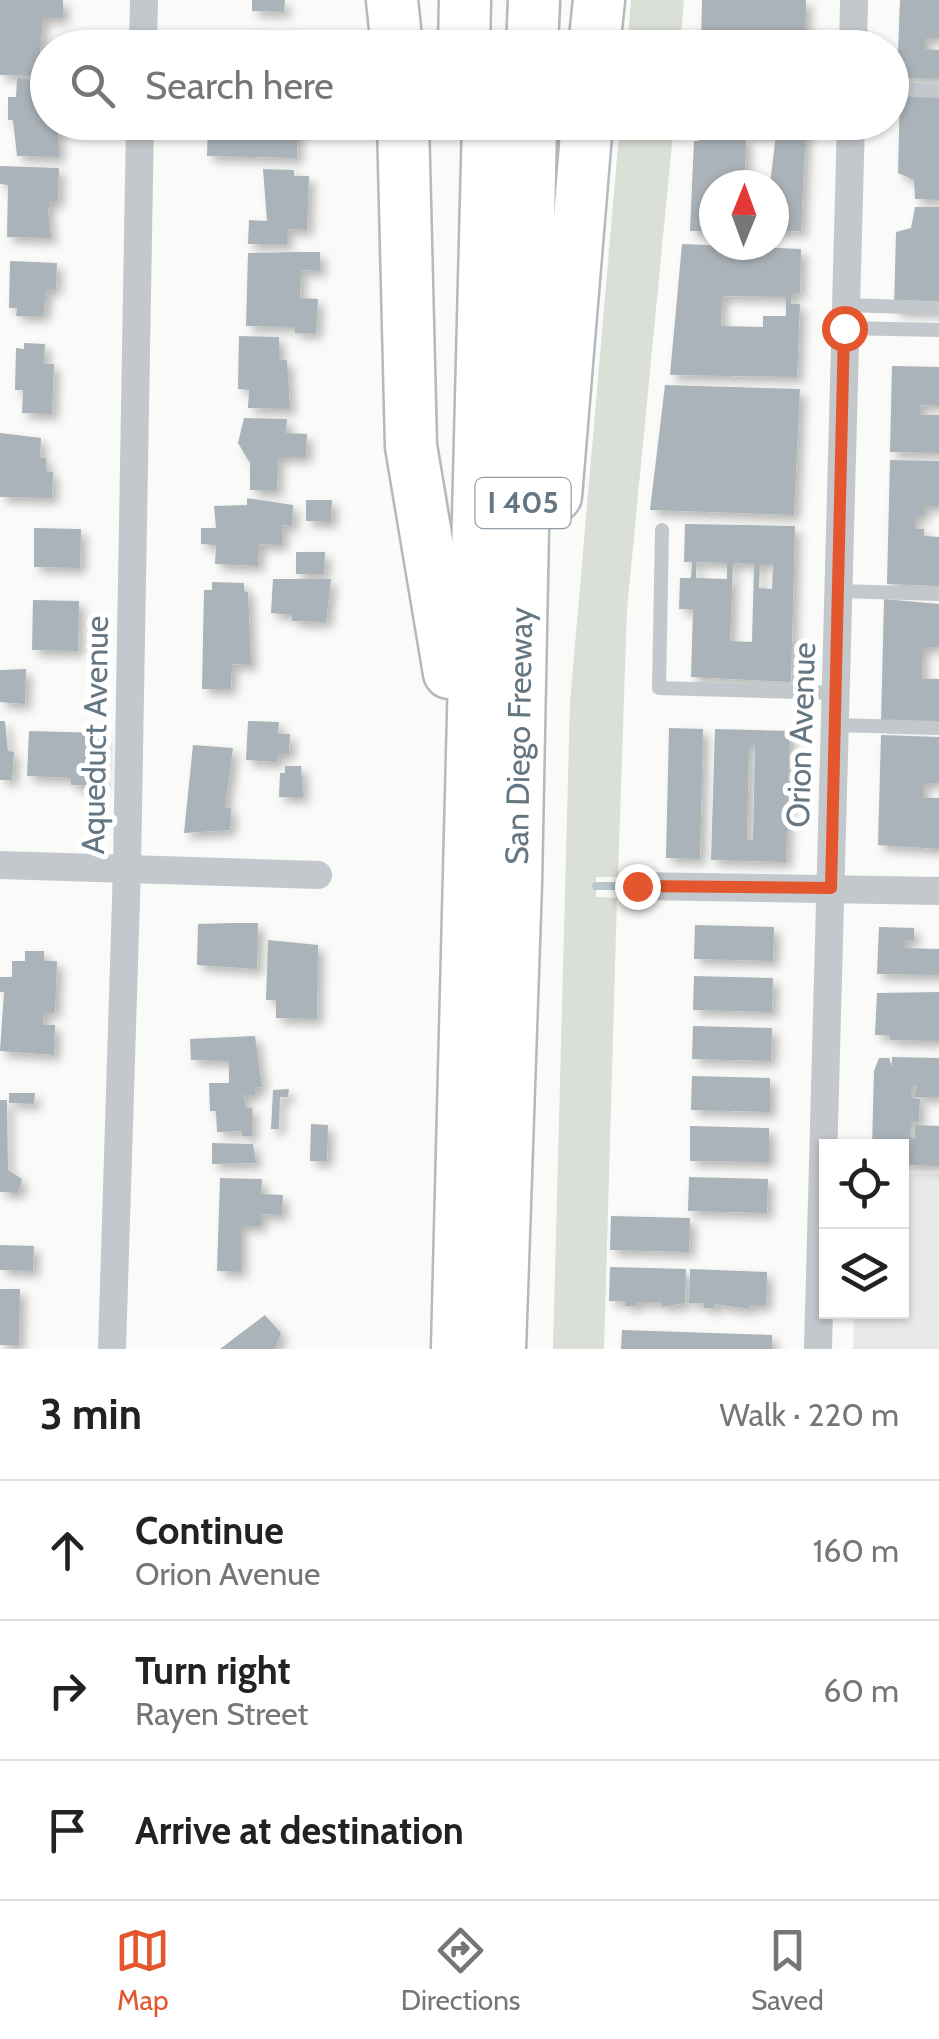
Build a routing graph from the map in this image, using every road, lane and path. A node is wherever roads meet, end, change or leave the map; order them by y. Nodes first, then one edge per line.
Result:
1 (144, 0) edge
2 (392, 0) edge
3 (465, 0) edge
4 (534, 0) edge
5 (599, 0) edge
6 (854, 0) edge
7 (143, 30) edge
8 (395, 30) edge
9 (464, 30) edge
10 (533, 30) edge
11 (596, 30) edge
12 (853, 30) edge
13 (909, 90) edge
14 (939, 91) edge
15 (140, 140) edge
16 (403, 140) edge
17 (462, 140) edge
18 (488, 140) edge
19 (505, 140) edge
20 (531, 140) edge
21 (585, 140) edge
22 (850, 140) edge
23 (939, 308) edge
24 (844, 316) junction
25 (939, 330) edge
26 (662, 530) dead end
27 (840, 591) junction
28 (939, 594) edge
29 (449, 672) junction
30 (838, 694) junction
31 (837, 726) junction
32 (939, 728) edge
33 (0, 865) edge
34 (127, 868) junction
35 (318, 875) dead end
36 (516, 883) junction
37 (637, 886) dead end
38 (831, 888) junction
39 (939, 891) edge
40 (112, 1349) edge
41 (432, 1349) edge
42 (456, 1349) edge
43 (470, 1349) edge
44 (500, 1349) edge
45 (818, 1349) edge

1 - 7 street
2 - 8 highway
3 - 9 highway
4 - 10 highway
5 - 11 highway
6 - 12 street
13 - 14 lane
15 - 34 street, Aqueduct Avenue
16 - 29 highway
17 - 29 highway, I 405
18 - 42 highway
19 - 43 highway
20 - 36 highway, San Diego Freeway / I 405
21 - 36 highway
22 - 24 street, Orion Avenue
23 - 24 lane
24 - 25 lane
24 - 27 street, Orion Avenue
26 - 30 lane
27 - 28 lane
27 - 30 street, Orion Avenue
29 - 41 highway, I 405
30 - 31 street, Orion Avenue
31 - 32 lane
31 - 38 street, Orion Avenue
33 - 34 street
34 - 35 street
34 - 40 street, Aqueduct Avenue
36 - 44 highway, San Diego Freeway / I 405
37 - 38 street
38 - 39 street
38 - 45 street, Orion Avenue

